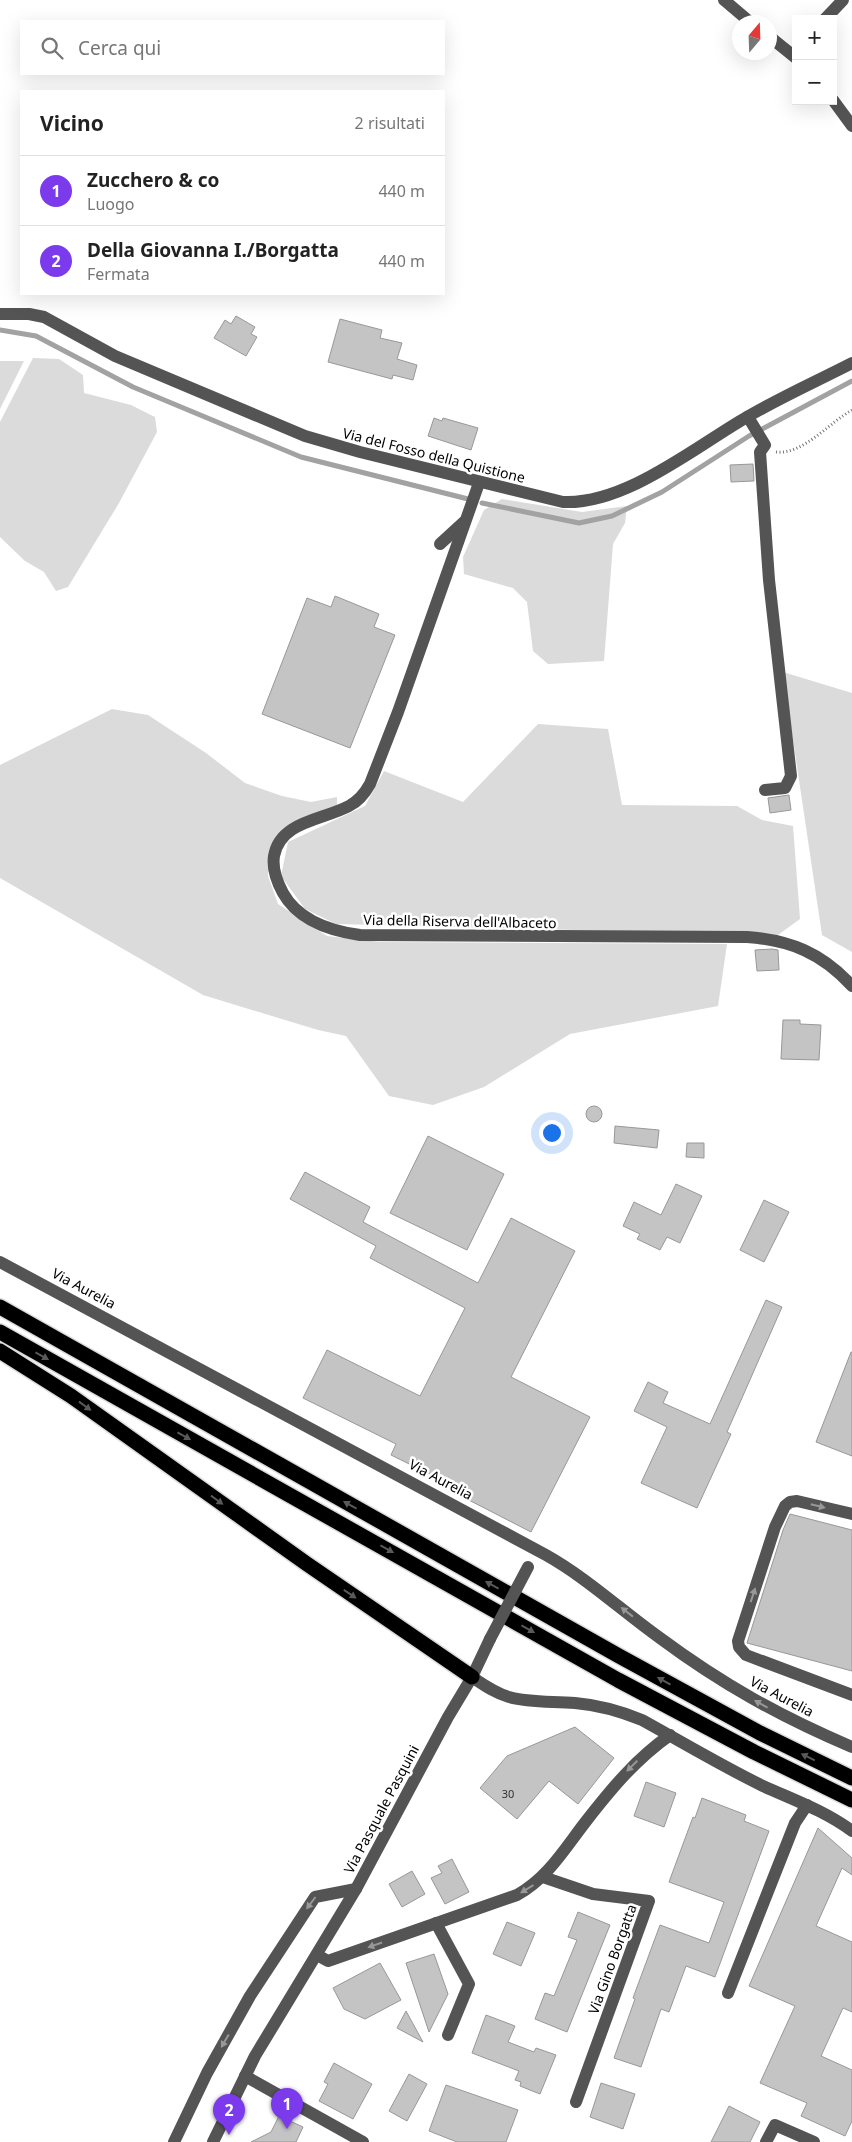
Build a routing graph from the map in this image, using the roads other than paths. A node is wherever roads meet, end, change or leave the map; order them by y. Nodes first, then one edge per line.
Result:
1 (724, 0) edge
2 (843, 0) edge
3 (742, 15) edge
4 (829, 15) edge
5 (777, 42) edge
6 (792, 52) edge
7 (837, 105) edge
8 (852, 126) edge
9 (0, 314) edge
10 (852, 363) edge
11 (751, 421) junction
12 (477, 488) junction
13 (468, 516) junction
14 (440, 544) dead end
15 (765, 790) dead end
16 (852, 986) edge
17 (0, 1262) edge
18 (0, 1308) edge
19 (0, 1332) edge
20 (0, 1351) edge
21 (852, 1514) edge
22 (537, 1550) junction
23 (472, 1677) junction
24 (852, 1695) edge
25 (670, 1735) junction
26 (852, 1747) edge
27 (852, 1778) edge
28 (852, 1800) edge
29 (807, 1805) junction
30 (852, 1832) edge
31 (542, 1877) junction
32 (356, 1889) junction
33 (436, 1923) junction
34 (317, 1955) junction
35 (728, 1993) dead end
36 (448, 2035) dead end
37 (245, 2076) junction
38 (576, 2102) dead end
39 (174, 2142) edge
40 (213, 2142) edge
41 (363, 2142) edge
42 (766, 2142) edge
43 (814, 2142) edge

1 - 3 street
2 - 4 street
5 - 6 street
7 - 8 street
9 - 12 street, Via del Fosso della Quistione
10 - 11 street, Via del Fosso della Quistione
11 - 12 street, Via del Fosso della Quistione
11 - 15 street
12 - 13 street, Via della Riserva dell'Albaceto
13 - 14 street
13 - 16 street, Via della Riserva dell'Albaceto
17 - 22 street, Via Aurelia
27 -> 18 highway
19 -> 28 highway
20 -> 23 highway
24 -> 21 street
22 - 23 street, Via Pasquale Pasquini, bridge
26 -> 22 street, Via Aurelia
23 - 25 street
23 - 32 street, Via Pasquale Pasquini
25 - 29 street
25 -> 31 street
29 - 30 street
29 - 35 street
31 -> 33 street
31 - 38 street, Via Gino Borgatta
32 - 34 street, Via Pasquale Pasquini
32 -> 39 street
33 -> 34 street
33 - 36 street
34 - 37 street, Via Pasquale Pasquini
37 - 40 street, Via Pasquale Pasquini
37 - 41 street
42 - 43 street

